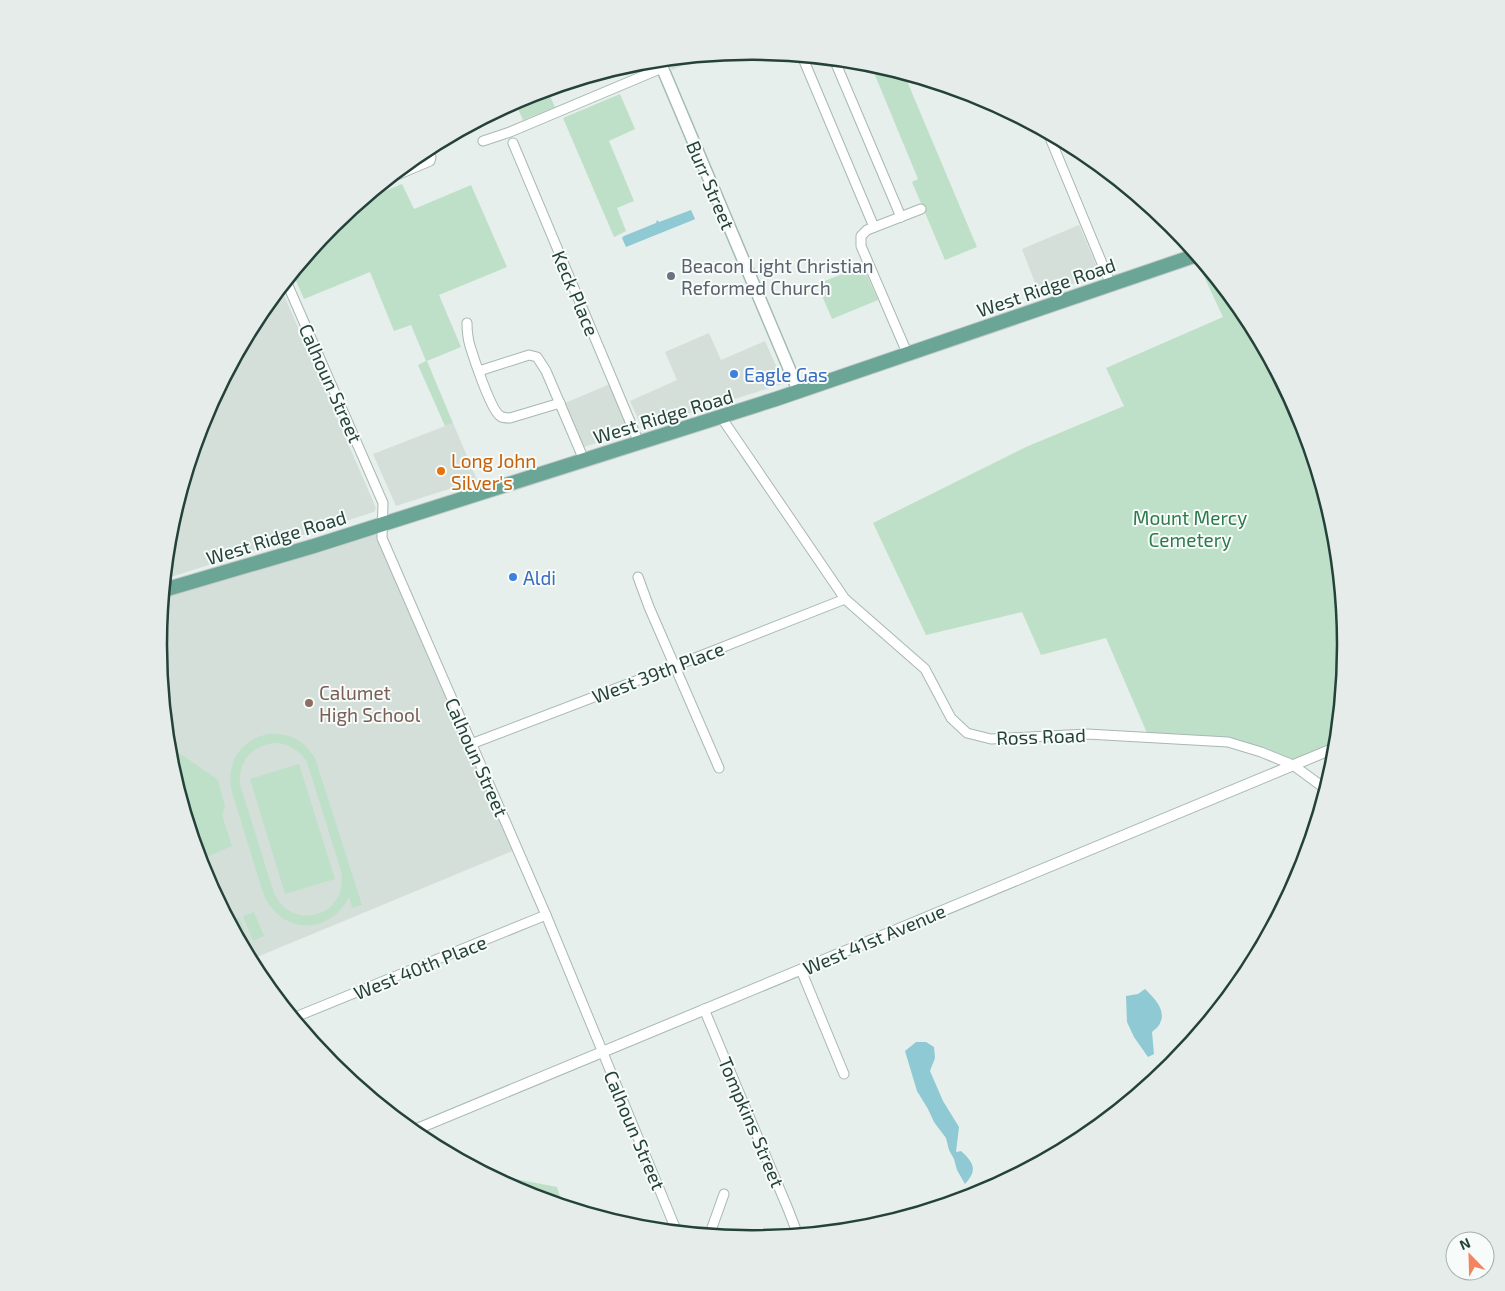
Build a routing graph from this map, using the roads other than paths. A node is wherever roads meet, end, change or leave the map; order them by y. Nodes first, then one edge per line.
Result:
1 (805, 62) edge
2 (837, 66) edge
3 (661, 67) edge
4 (648, 69) edge
5 (483, 141) dead end
6 (1052, 142) edge
7 (513, 143) dead end
8 (431, 157) edge
9 (417, 166) edge
10 (921, 209) dead end
11 (901, 217) junction
12 (874, 226) junction
13 (1191, 257) edge
14 (1111, 284) junction
15 (289, 288) edge
16 (467, 323) dead end
17 (908, 355) junction
18 (479, 371) junction
19 (799, 392) junction
20 (560, 403) junction
21 (721, 417) junction
22 (639, 443) junction
23 (584, 460) junction
24 (383, 524) junction
25 (638, 577) dead end
26 (170, 588) edge
27 (845, 599) junction
28 (675, 666) junction
29 (471, 744) junction
30 (1329, 750) edge
31 (1293, 765) junction
32 (719, 768) dead end
33 (1321, 785) edge
34 (546, 915) junction
35 (800, 970) junction
36 (704, 1010) junction
37 (299, 1016) edge
38 (602, 1052) junction
39 (844, 1074) dead end
40 (421, 1127) edge
41 (724, 1194) dead end
42 (674, 1226) edge
43 (796, 1229) edge
44 (711, 1230) edge

1 - 12 street
2 - 11 street
3 - 19 main road, Burr Street
4 - 5 street
6 - 14 street
7 - 22 street, Keck Place
8 - 9 street
10 - 11 street
11 - 12 street
12 - 17 street
13 - 14 main road, West Ridge Road
14 - 17 main road, West Ridge Road
15 - 24 street, Calhoun Street
16 - 18 street
17 - 19 main road, West Ridge Road
18 - 20 street
18 - 20 street
19 - 21 main road, West Ridge Road
20 - 23 street
21 - 22 main road, West Ridge Road
21 - 27 street, Ross Road
22 - 23 main road, West Ridge Road
23 - 24 main road, West Ridge Road
24 - 26 main road, West Ridge Road
24 - 29 street, Calhoun Street
25 - 28 street
27 - 28 street, West 39th Place
27 - 31 street, Ross Road
28 - 29 street, West 39th Place
28 - 32 street
29 - 34 street, Calhoun Street
30 - 31 street, West 41st Avenue
31 - 33 street, Ross Road
31 - 35 street, West 41st Avenue
34 - 37 street, West 40th Place
34 - 38 street, Calhoun Street
35 - 36 street, West 41st Avenue
35 - 39 street
36 - 38 street, West 41st Avenue
36 - 43 street, Tompkins Street
38 - 40 street, West 41st Avenue
38 - 42 street, Calhoun Street
41 - 44 street

